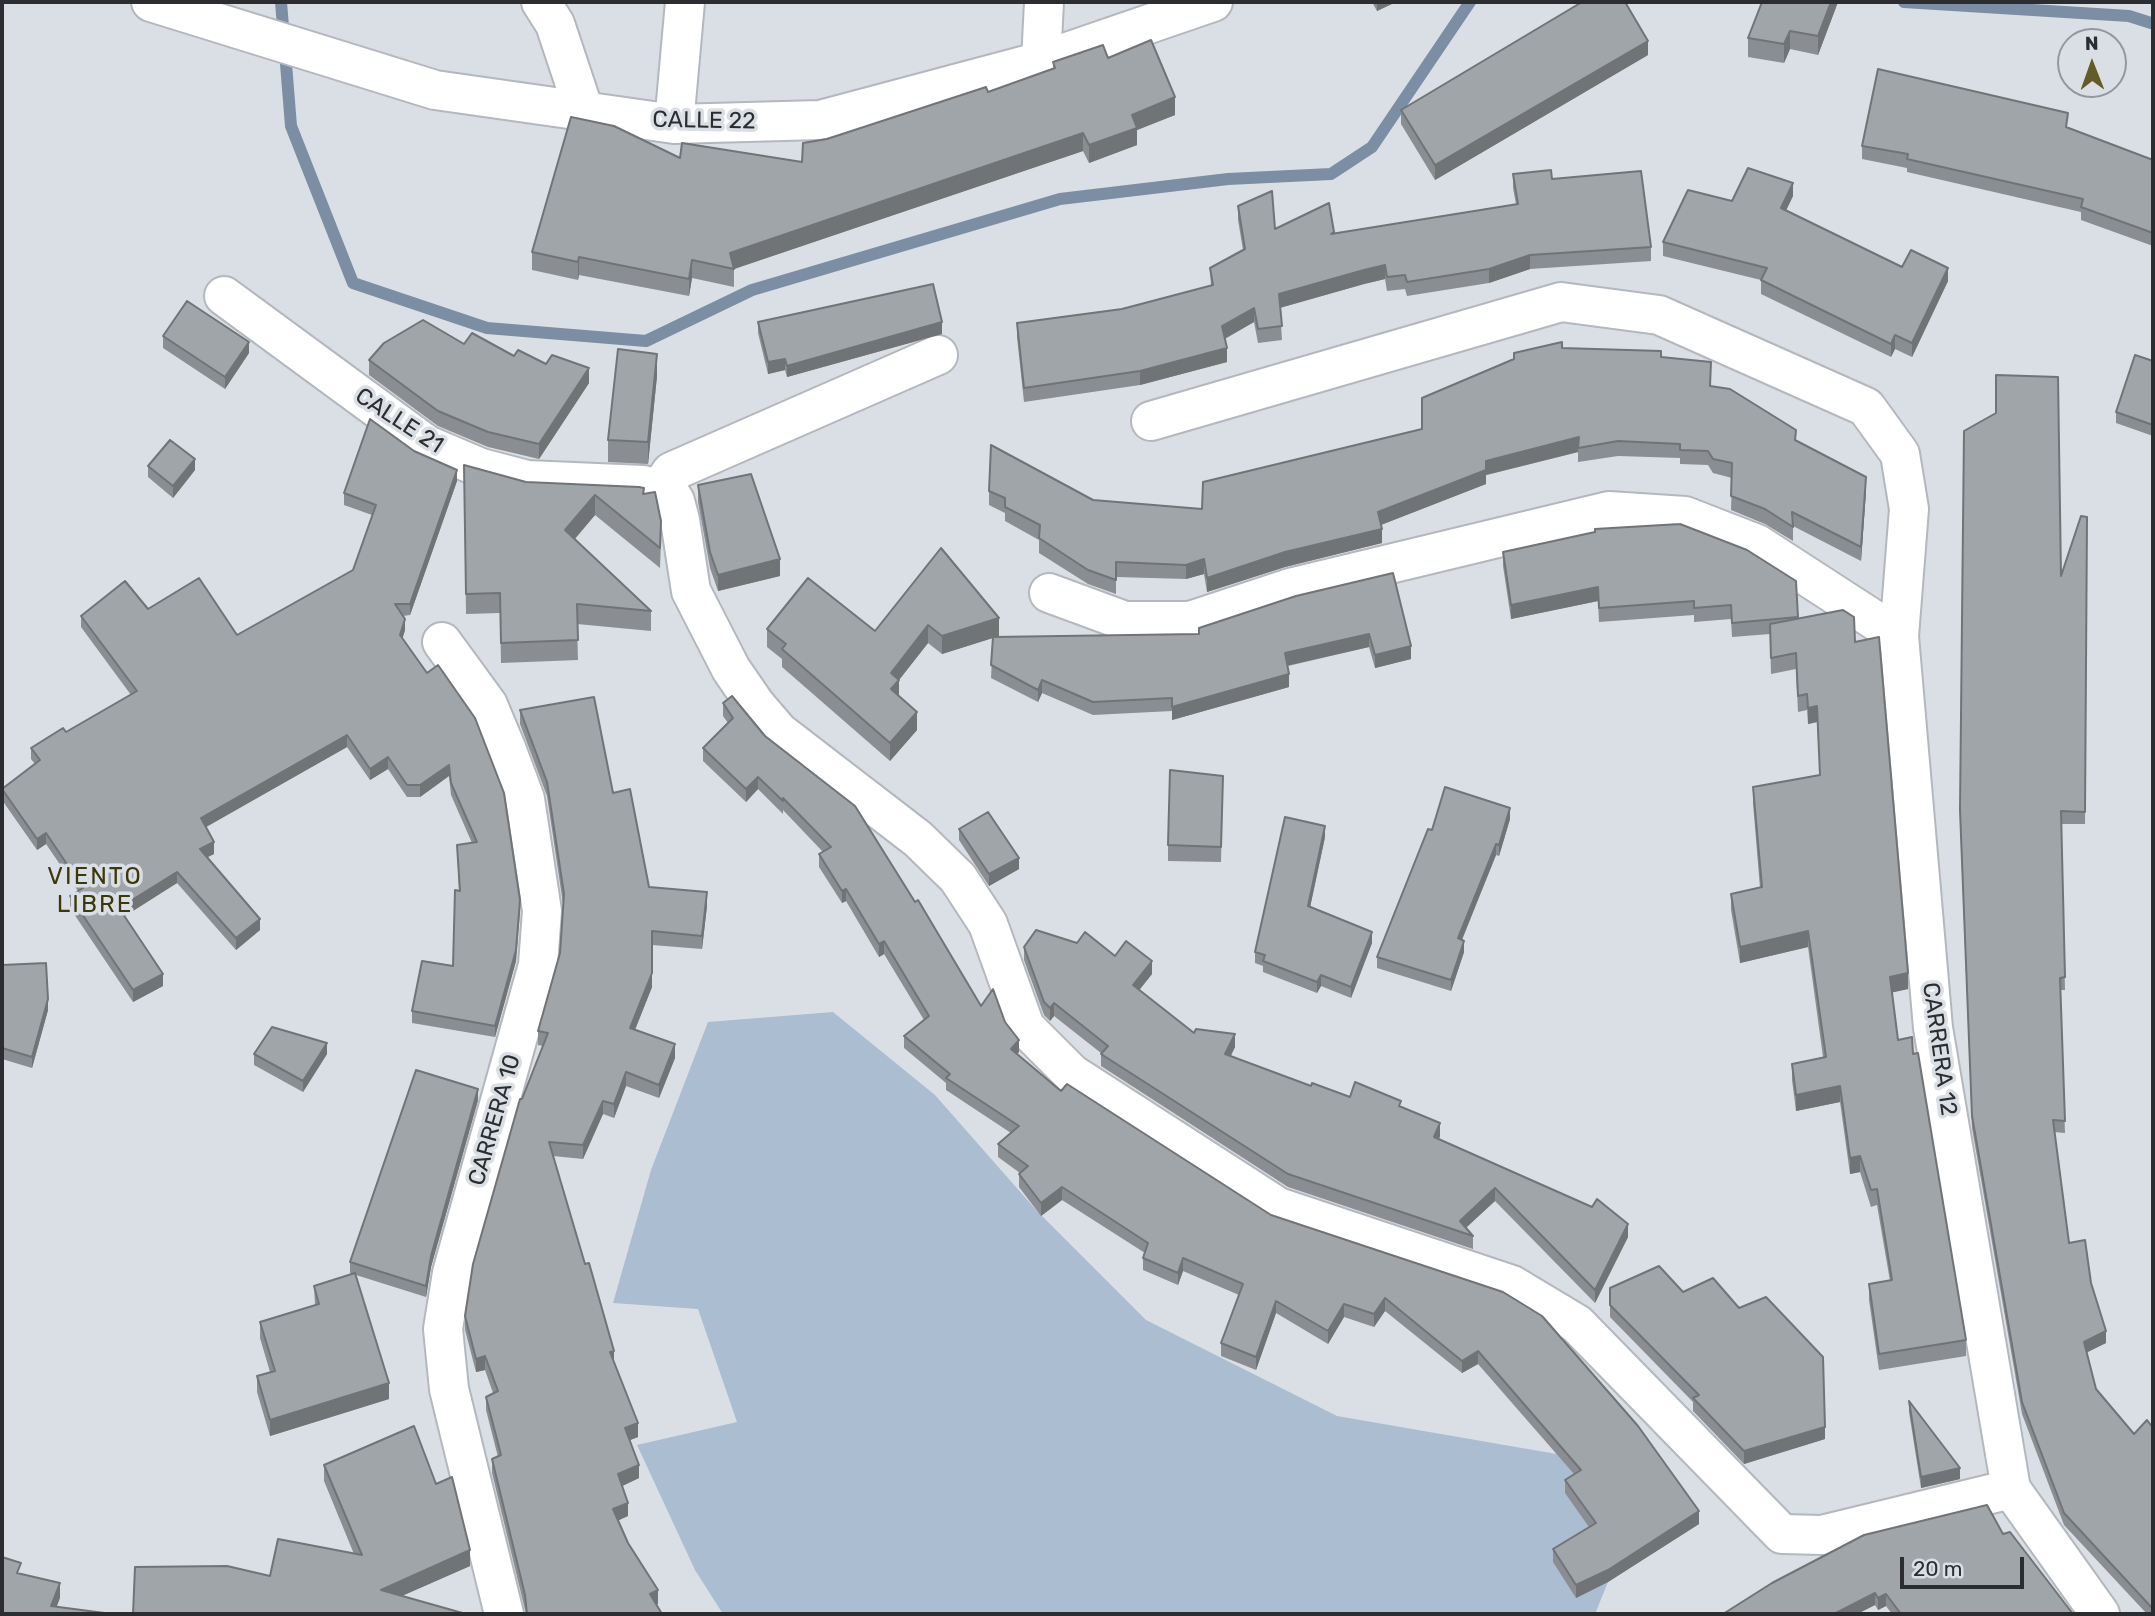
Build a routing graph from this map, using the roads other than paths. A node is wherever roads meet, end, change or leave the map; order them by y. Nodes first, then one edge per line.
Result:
1 (151, 2) edge
2 (541, 2) edge
3 (685, 2) edge
4 (1044, 2) edge
5 (1213, 2) edge
6 (1041, 61) junction
7 (584, 111) junction
8 (674, 124) junction
9 (224, 296) dead end
10 (938, 355) dead end
11 (1152, 421) dead end
12 (651, 487) junction
13 (1049, 593) dead end
14 (1899, 636) junction
15 (442, 642) dead end
16 (2011, 1489) junction
17 (504, 1614) edge
18 (2099, 1614) edge

1 - 7 street, CALLE 22
2 - 7 street
3 - 8 street
4 - 6 street
5 - 6 street, CALLE 22
6 - 8 street, CALLE 22
7 - 8 street, CALLE 22
9 - 12 street, CALLE 21
10 - 12 street
11 - 14 street, CARRERA 12
12 - 16 street
13 - 14 street
14 - 16 street, CARRERA 12
15 - 17 street, CARRERA 10
16 - 18 street, CARRERA 12

